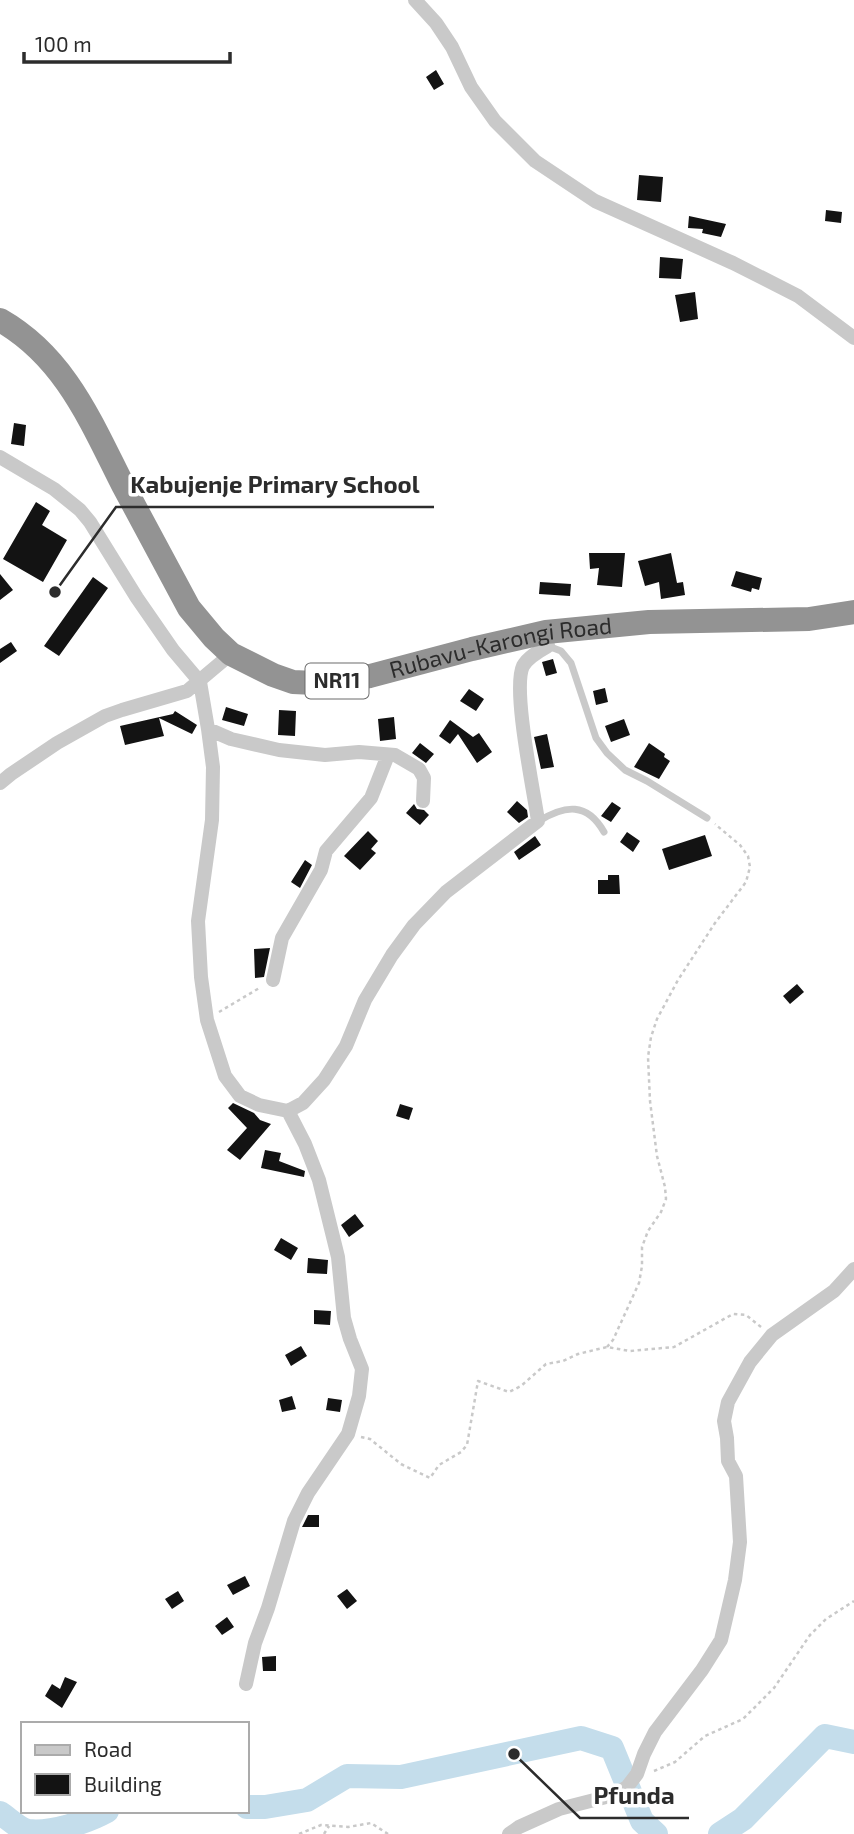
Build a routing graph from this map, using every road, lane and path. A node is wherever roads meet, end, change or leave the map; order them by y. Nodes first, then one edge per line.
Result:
1 (415, 0) edge
2 (0, 320) edge
3 (854, 338) edge
4 (0, 457) edge
5 (854, 612) edge
6 (547, 639) junction
7 (231, 654) junction
8 (200, 682) junction
9 (208, 729) junction
10 (388, 755) junction
11 (0, 783) edge
12 (423, 800) dead end
13 (707, 818) joint
14 (538, 821) junction
15 (604, 832) dead end
16 (273, 980) joint
17 (206, 1020) junction
18 (288, 1111) junction
19 (854, 1269) edge
20 (772, 1335) junction
21 (607, 1348) junction
22 (348, 1434) junction
23 (854, 1601) edge
24 (246, 1684) dead end
25 (654, 1771) dead end
26 (328, 1826) junction
27 (299, 1834) edge
28 (324, 1834) edge
29 (387, 1834) edge
30 (509, 1834) edge

1 - 3 street
2 - 7 highway, Rubavu-Karongi Road / NR11
4 - 8 street
5 - 6 highway, Rubavu-Karongi Road / NR11
6 - 7 highway, Rubavu-Karongi Road / NR11
6 - 13 lane
6 - 14 street
7 - 8 street
8 - 9 street
8 - 11 street
9 - 10 street
9 - 17 street
10 - 12 street
10 - 16 street
13 - 21 path
14 - 15 lane
14 - 18 street
16 - 17 path
17 - 18 street
18 - 22 street
19 - 20 street
20 - 21 path
20 - 30 street
21 - 22 path
22 - 24 street
23 - 25 path
26 - 27 path
26 - 28 path
26 - 29 path

